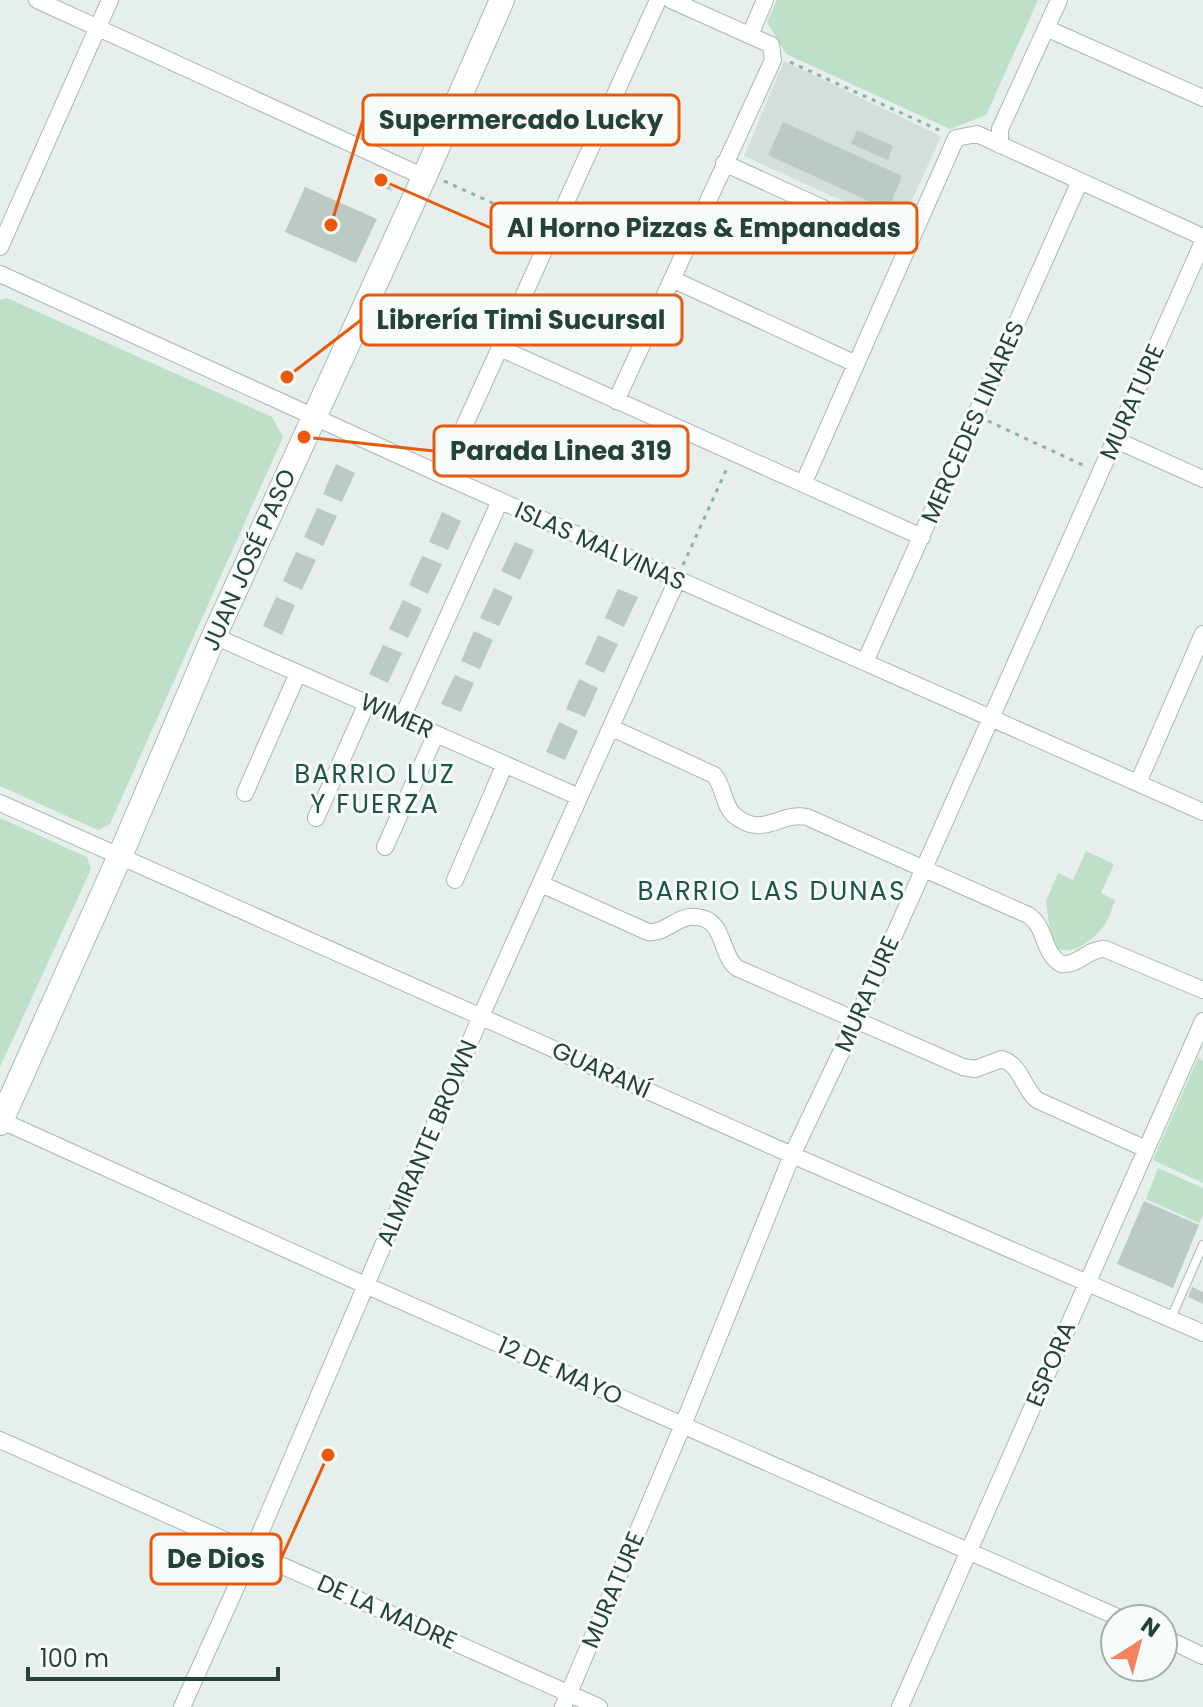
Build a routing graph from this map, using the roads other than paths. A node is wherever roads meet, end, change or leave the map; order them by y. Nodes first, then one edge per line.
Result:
1 (37, 0) edge
2 (110, 0) edge
3 (502, 0) edge
4 (658, 0) edge
5 (671, 0) edge
6 (765, 0) edge
7 (1059, 0) edge
8 (98, 27) junction
9 (1046, 28) junction
10 (750, 35) junction
11 (1203, 98) edge
12 (1000, 145) junction
13 (724, 163) junction
14 (425, 175) junction
15 (1080, 181) junction
16 (1203, 239) edge
17 (0, 247) edge
18 (908, 247) junction
19 (0, 274) edge
20 (672, 279) junction
21 (502, 349) junction
22 (856, 364) junction
23 (616, 401) junction
24 (314, 418) junction
25 (1116, 440) junction
26 (442, 475) junction
27 (1203, 479) edge
28 (804, 482) junction
29 (500, 501) junction
30 (922, 537) junction
31 (677, 580) junction
32 (1203, 634) edge
33 (214, 636) junction
34 (865, 662) junction
35 (298, 673) junction
36 (367, 703) junction
37 (991, 717) junction
38 (402, 718) junction
39 (612, 728) junction
40 (436, 734) junction
41 (505, 764) junction
42 (1138, 783) junction
43 (245, 793) dead end
44 (579, 797) junction
45 (0, 803) edge
46 (1203, 812) edge
47 (316, 818) dead end
48 (385, 847) dead end
49 (120, 856) junction
50 (923, 868) junction
51 (455, 880) dead end
52 (541, 884) junction
53 (1203, 990) edge
54 (481, 1016) junction
55 (856, 1021) junction
56 (1203, 1021) edge
57 (0, 1121) edge
58 (1146, 1149) junction
59 (792, 1155) junction
60 (1203, 1245) edge
61 (1086, 1282) junction
62 (365, 1285) junction
63 (1171, 1318) junction
64 (1203, 1333) edge
65 (683, 1425) junction
66 (0, 1440) edge
67 (970, 1550) junction
68 (252, 1552) junction
69 (1099, 1609) edge
70 (1179, 1645) edge
71 (1203, 1656) edge
72 (566, 1700) edge
73 (182, 1707) edge
74 (599, 1707) edge
75 (900, 1707) edge

1 - 8 street
2 - 8 street
3 - 14 main road, JUAN JOSÉ PASO
4 - 21 street
5 - 10 street
6 - 10 street
7 - 9 street
8 - 14 street
8 - 17 street
9 - 11 street
9 - 12 street
10 - 13 street
12 - 15 street
12 - 18 street
13 - 18 street
13 - 20 street
14 - 24 main road, JUAN JOSÉ PASO
15 - 16 street
15 - 30 street, MERCEDES LINARES
16 - 25 street, MURATURE
18 - 22 street
19 - 24 street, ISLAS MALVINAS
20 - 22 street
20 - 23 street
21 - 23 street
21 - 26 street
22 - 28 street
23 - 28 street
24 - 26 street, ISLAS MALVINAS
24 - 33 main road, JUAN JOSÉ PASO
25 - 27 street
25 - 37 street, MURATURE
26 - 29 street, ISLAS MALVINAS
28 - 30 street
29 - 31 street, ISLAS MALVINAS
29 - 38 street
30 - 34 street, MERCEDES LINARES
31 - 34 street, ISLAS MALVINAS
31 - 39 street, ALMIRANTE BROWN
32 - 42 street
33 - 35 street, WIMER
33 - 49 main road, JUAN JOSÉ PASO
34 - 37 street, ISLAS MALVINAS
35 - 36 street, WIMER
35 - 43 street
36 - 38 street, WIMER
36 - 47 street
37 - 42 street, ISLAS MALVINAS
37 - 50 street, MURATURE
38 - 40 street, WIMER
39 - 44 street, ALMIRANTE BROWN
39 - 50 street
40 - 41 street, WIMER
40 - 48 street
41 - 44 street, WIMER
41 - 51 street
42 - 46 street, ISLAS MALVINAS
44 - 52 street, ALMIRANTE BROWN
45 - 49 street, GUARANÍ
49 - 54 street, GUARANÍ
49 - 57 main road, JUAN JOSÉ PASO
50 - 53 street
50 - 55 street, MURATURE
52 - 54 street, ALMIRANTE BROWN
52 - 55 street
54 - 59 street, GUARANÍ
54 - 62 street, ALMIRANTE BROWN
55 - 58 street
55 - 59 street, MURATURE
56 - 58 street, ESPORA
57 - 62 street, 12 DE MAYO
58 - 61 street, ESPORA
59 - 61 street, GUARANÍ
59 - 65 street, MURATURE
60 - 63 lane
61 - 63 street, GUARANÍ
61 - 67 street, ESPORA
62 - 65 street, 12 DE MAYO
62 - 68 street, ALMIRANTE BROWN
63 - 64 street, GUARANÍ
65 - 67 street, 12 DE MAYO
65 - 72 street, MURATURE
66 - 68 street, DE LA MADRE
67 - 69 street, 12 DE MAYO
67 - 75 street, ESPORA
68 - 72 street, DE LA MADRE
68 - 73 street, ALMIRANTE BROWN
70 - 71 street
72 - 74 street, DE LA MADRE

